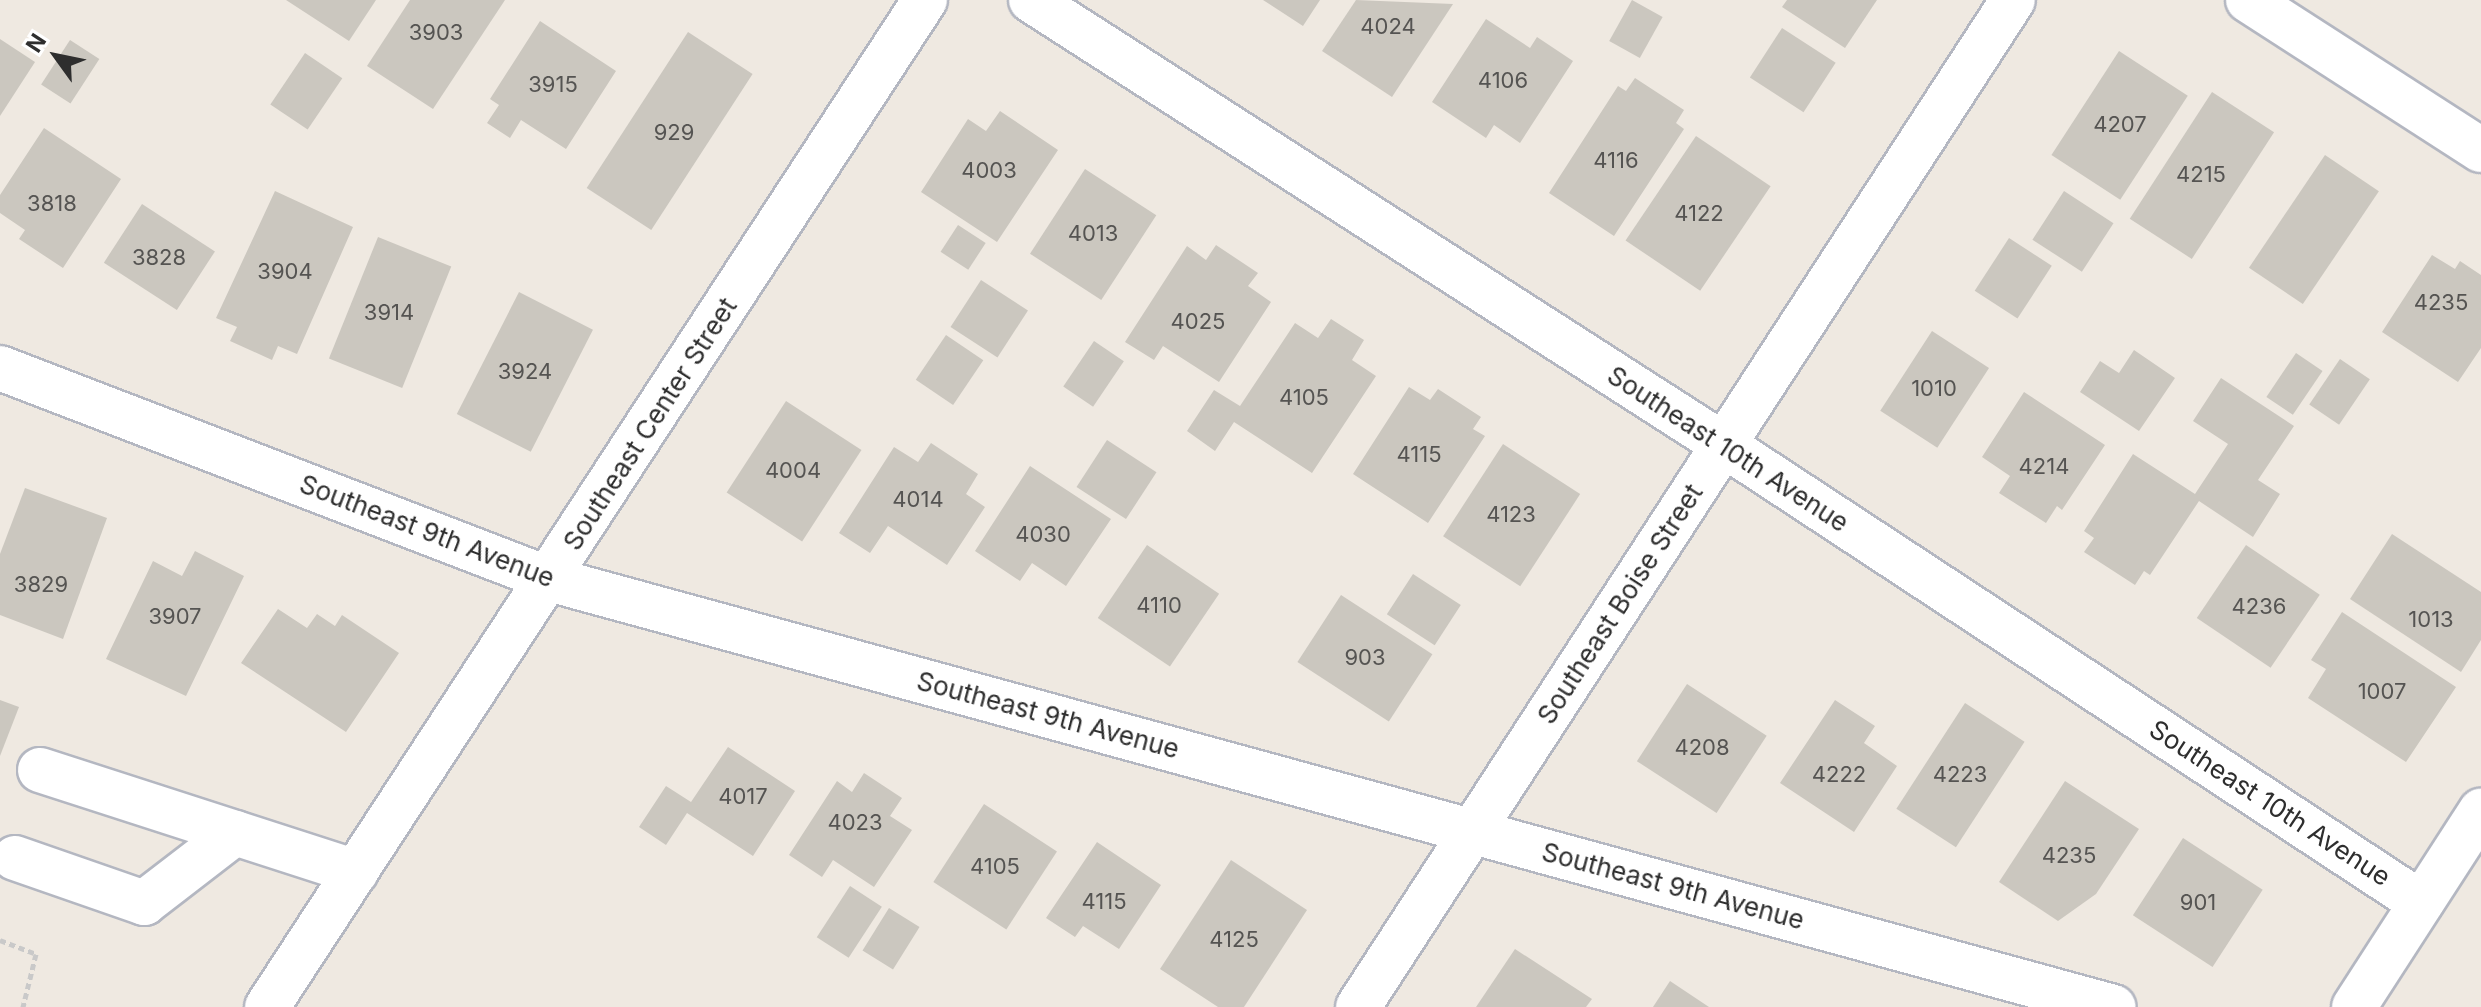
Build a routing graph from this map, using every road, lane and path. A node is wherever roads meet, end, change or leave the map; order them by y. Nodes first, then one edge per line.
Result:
1 (1031, 0) edge
2 (2013, 0) edge
3 (2248, 0) edge
4 (907, 4) edge
5 (2481, 150) edge
6 (0, 368) edge
7 (1724, 445) junction
8 (549, 579) junction
9 (40, 770) dead end
10 (2481, 811) edge
11 (1472, 831) junction
12 (235, 833) junction
13 (15, 858) dead end
14 (356, 872) junction
15 (2421, 903) junction
16 (0, 940) edge
17 (23, 1007) edge
18 (267, 1007) edge
19 (1358, 1007) edge
20 (2114, 1007) edge
21 (2354, 1007) edge

1 - 7 street, Southeast 10th Avenue
2 - 7 street, Southeast Boise Street
3 - 5 street
4 - 8 street, Southeast Center Street
6 - 8 street, Southeast 9th Avenue
7 - 11 street, Southeast Boise Street
7 - 15 street, Southeast 10th Avenue
8 - 11 street, Southeast 9th Avenue
8 - 14 street, Southeast Center Street
9 - 12 street
10 - 15 street
11 - 19 street, Southeast Boise Street
11 - 20 street, Southeast 9th Avenue
12 - 13 street
12 - 14 street
14 - 18 street, Southeast Center Street
15 - 21 street
16 - 17 path

